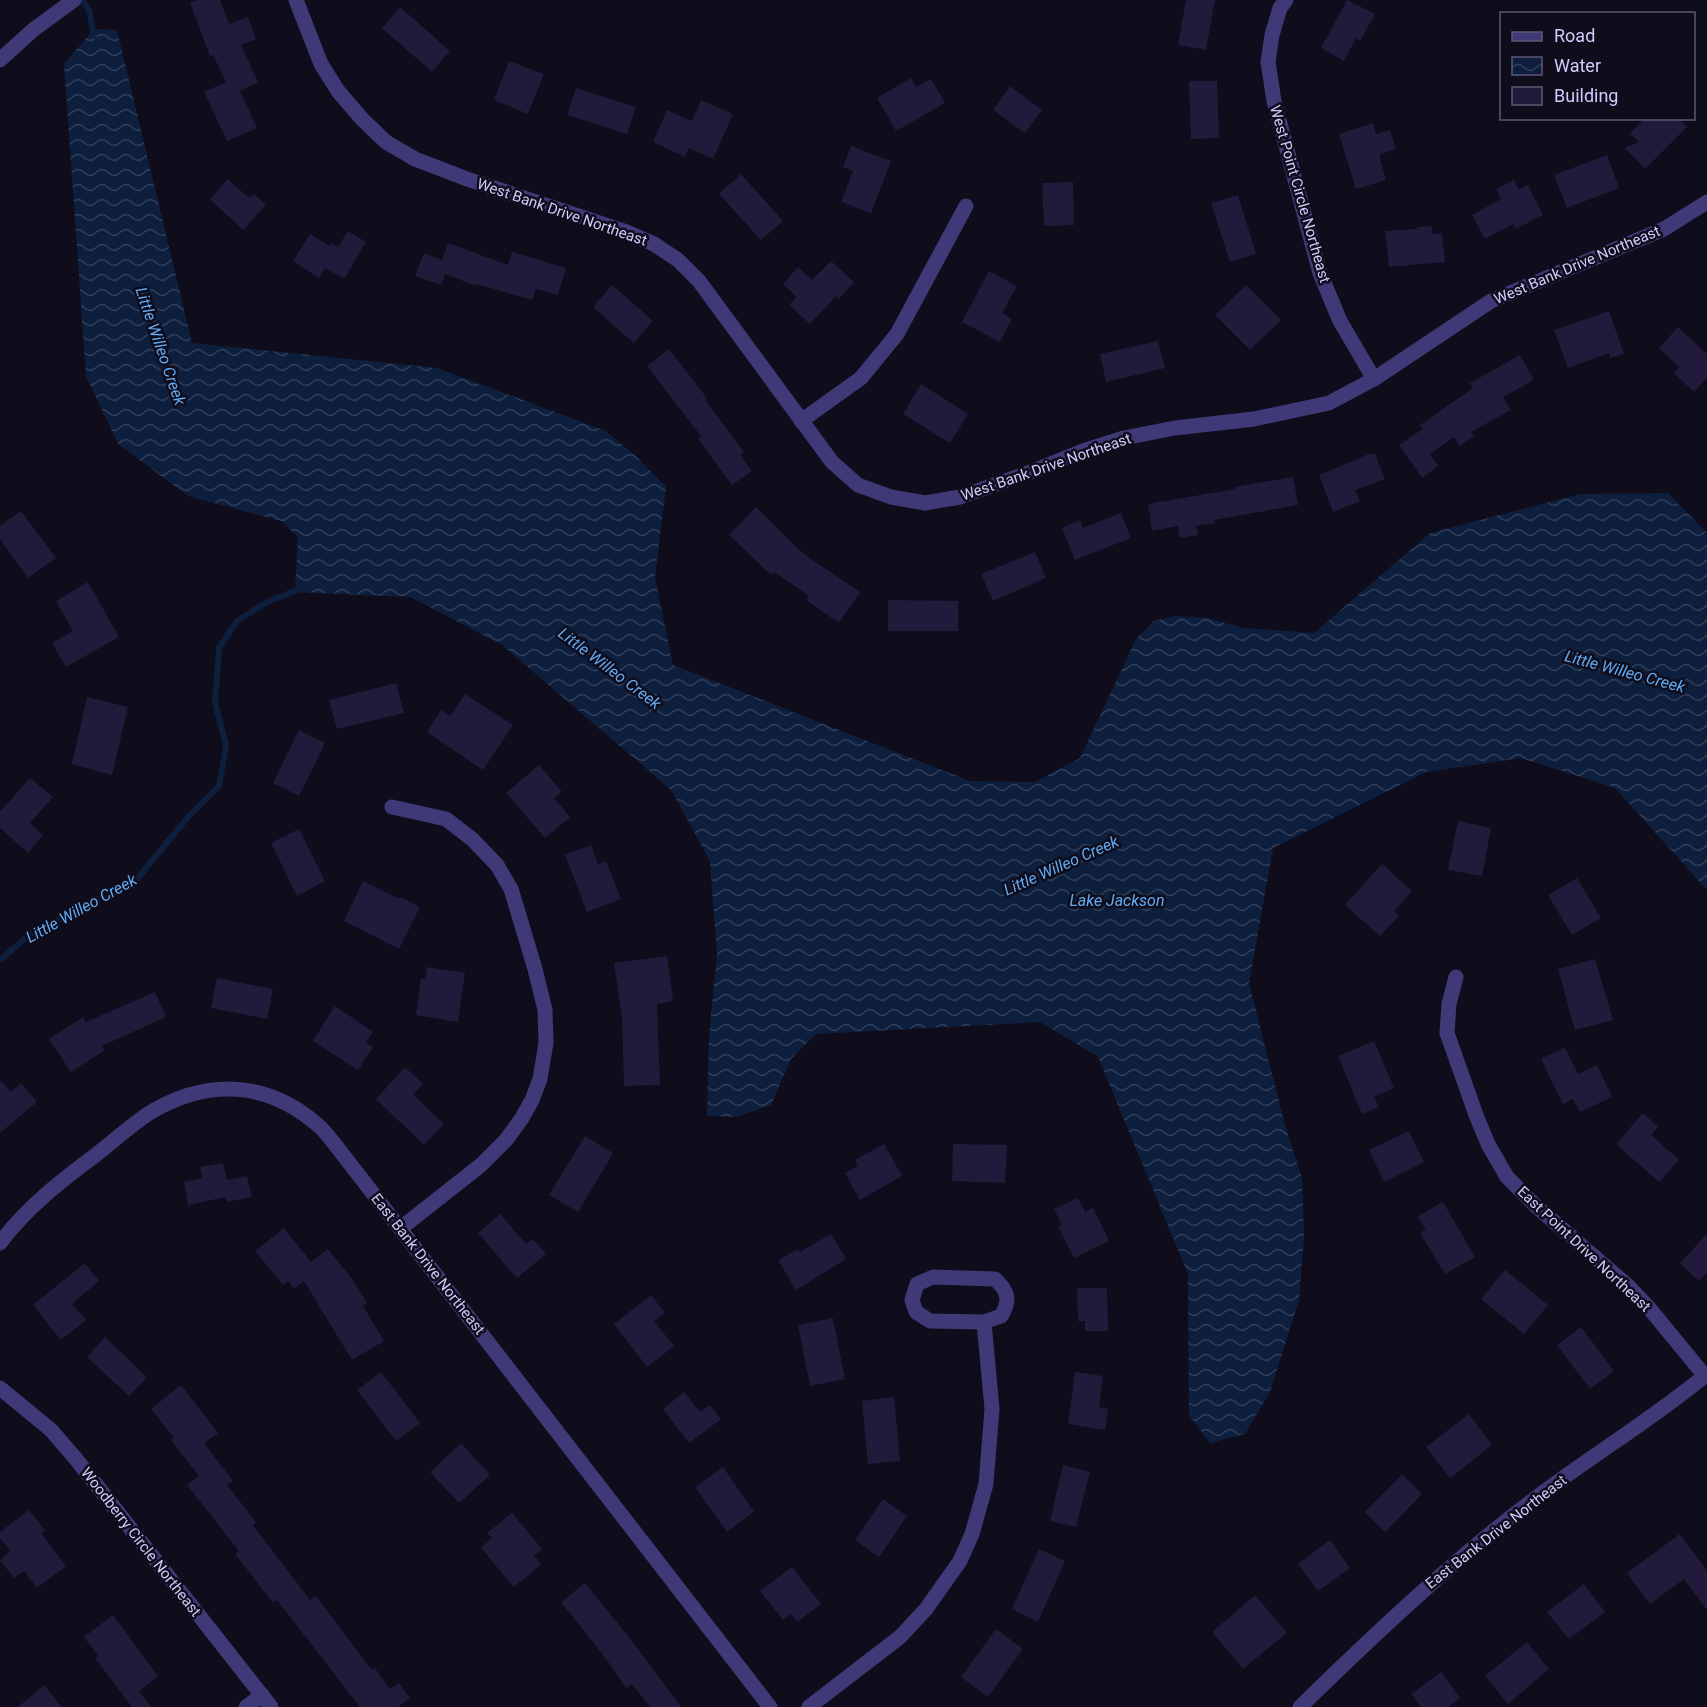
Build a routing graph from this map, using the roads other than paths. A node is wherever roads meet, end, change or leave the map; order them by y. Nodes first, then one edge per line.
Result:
1 (74, 0) edge
2 (296, 0) edge
3 (1286, 0) edge
4 (0, 60) edge
5 (1706, 205) edge
6 (966, 206) dead end
7 (1374, 380) junction
8 (801, 421) junction
9 (392, 807) dead end
10 (1456, 977) dead end
11 (401, 1228) junction
12 (0, 1243) edge
13 (984, 1322) junction
14 (1706, 1375) edge
15 (0, 1388) edge
16 (267, 1701) edge
17 (246, 1707) edge
18 (770, 1707) edge
19 (809, 1707) edge
20 (1300, 1707) edge

1 - 4 street
2 - 8 street, West Bank Drive Northeast
3 - 7 street, West Point Circle Northeast
5 - 7 street, West Bank Drive Northeast
6 - 8 street
7 - 8 street, West Bank Drive Northeast
9 - 11 street
10 - 14 street, East Point Drive Northeast
11 - 12 street, East Bank Drive Northeast
11 - 18 street, East Bank Drive Northeast
13 - 13 street
13 - 19 street
14 - 20 street, East Bank Drive Northeast
15 - 16 street, Woodberry Circle Northeast
16 - 17 street

